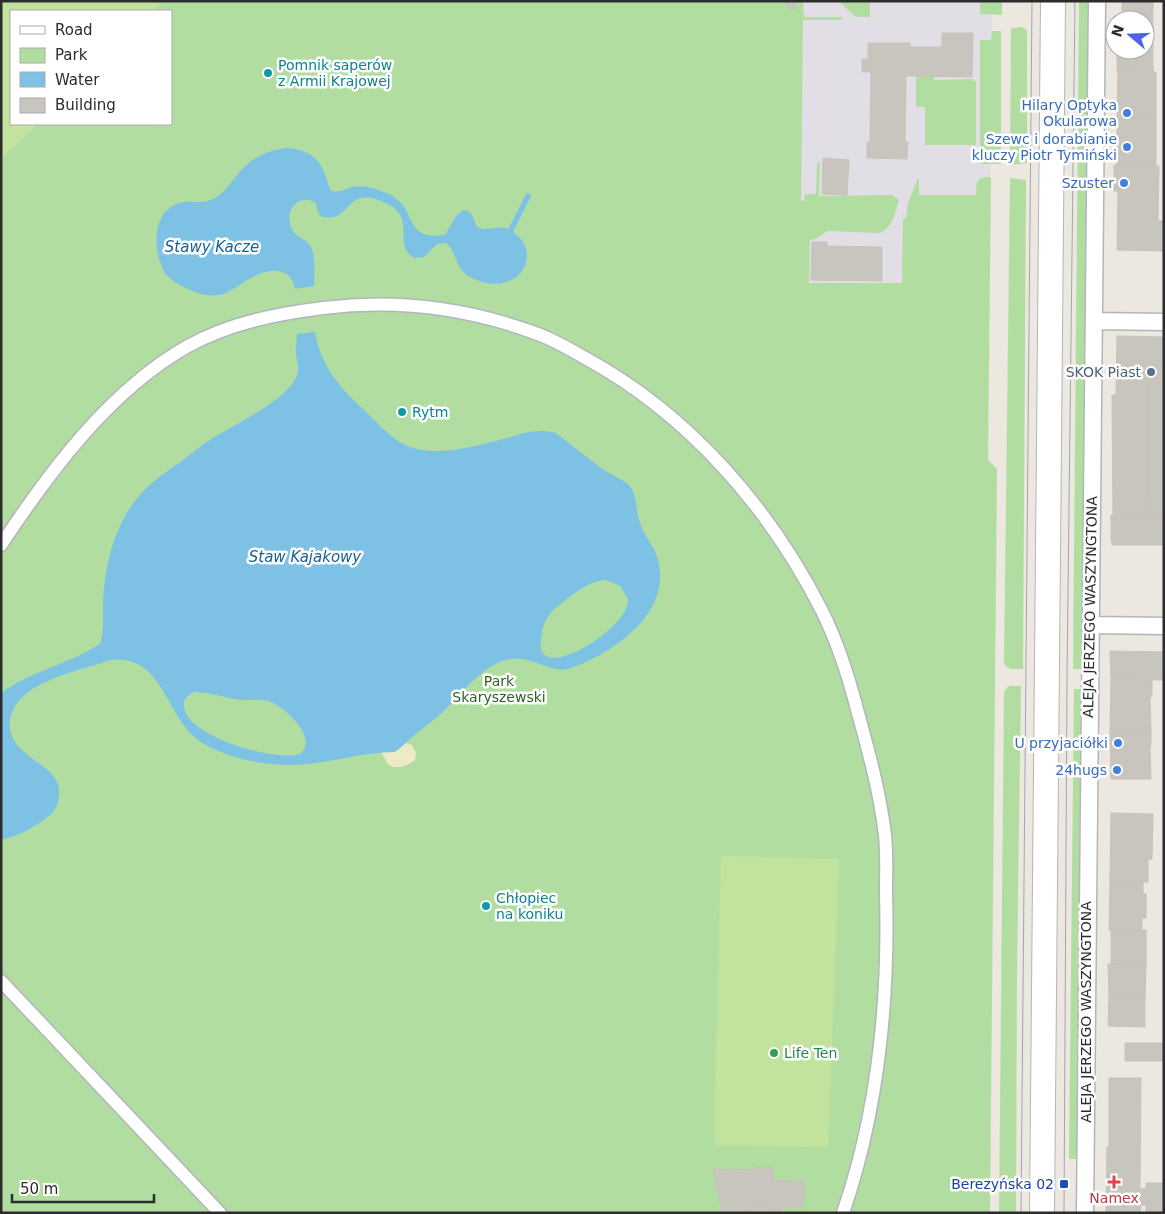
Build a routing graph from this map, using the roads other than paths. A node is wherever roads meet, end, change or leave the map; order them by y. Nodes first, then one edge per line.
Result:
1 (1054, 1) edge
2 (1097, 1) edge
3 (1094, 321) junction
4 (1164, 322) edge
5 (1, 545) edge
6 (1091, 625) junction
7 (1164, 626) edge
8 (1, 981) edge
9 (220, 1213) edge
10 (844, 1213) edge
11 (1042, 1213) edge
12 (1085, 1213) edge

1 - 11 main road
2 - 3 street, ALEJA JERZEGO WASZYNGTONA
3 - 4 street
3 - 6 street, ALEJA JERZEGO WASZYNGTONA
5 - 10 street
6 - 7 street
6 - 12 street, ALEJA JERZEGO WASZYNGTONA
8 - 9 street

